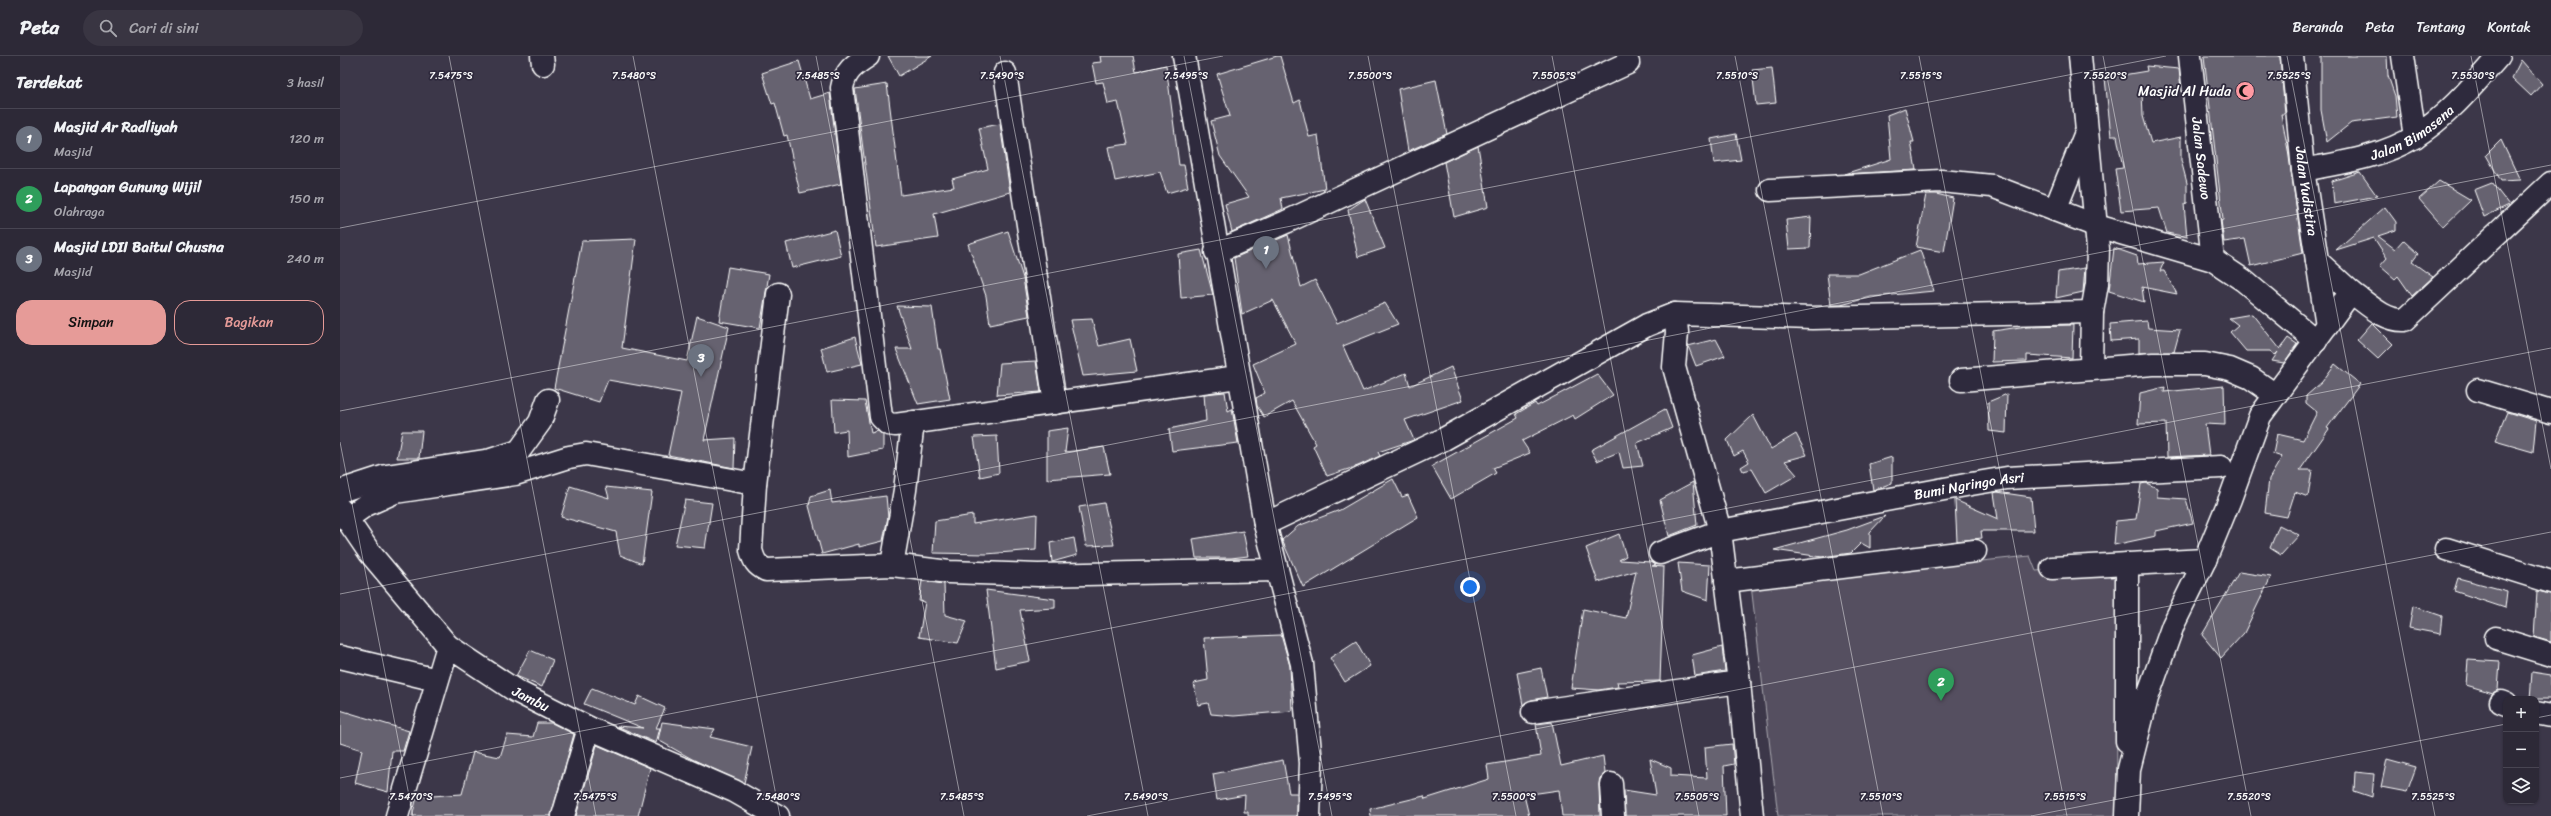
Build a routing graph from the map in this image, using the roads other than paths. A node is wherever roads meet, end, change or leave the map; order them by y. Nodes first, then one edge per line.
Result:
1 (868, 56) edge
2 (1184, 56) edge
3 (2080, 56) edge
4 (2190, 56) edge
5 (2292, 56) edge
6 (2404, 56) edge
7 (2498, 56) edge
8 (1628, 63) dead end
9 (1005, 73) dead end
10 (2086, 132) junction
11 (2415, 137) junction
12 (2302, 170) junction
13 (2551, 183) edge
14 (1770, 190) dead end
15 (2055, 210) junction
16 (2097, 226) junction
17 (1216, 252) junction
18 (2213, 260) junction
19 (2317, 261) junction
20 (2351, 292) junction
21 (778, 294) dead end
22 (2092, 312) junction
23 (1675, 314) junction
24 (2322, 333) junction
25 (2091, 369) junction
26 (1238, 376) junction
27 (1961, 380) dead end
28 (2478, 390) dead end
29 (2274, 394) junction
30 (548, 400) dead end
31 (1055, 403) junction
32 (2551, 412) edge
33 (913, 422) junction
34 (2221, 467) dead end
35 (755, 484) junction
36 (340, 491) edge
37 (343, 514) edge
38 (1266, 524) junction
39 (1720, 531) junction
40 (2446, 549) dead end
41 (1975, 551) dead end
42 (1660, 553) dead end
43 (2205, 560) junction
44 (2127, 564) junction
45 (892, 565) junction
46 (2052, 568) dead end
47 (1277, 570) junction
48 (1726, 581) junction
49 (2551, 582) edge
50 (2496, 638) dead end
51 (448, 646) junction
52 (2551, 655) edge
53 (340, 657) edge
54 (437, 680) junction
55 (1739, 682) junction
56 (1533, 712) dead end
57 (2539, 714) edge
58 (2551, 716) edge
59 (589, 728) junction
60 (2130, 758) junction
61 (1611, 784) dead end
62 (776, 815) edge
63 (397, 816) edge
64 (563, 816) edge
65 (1309, 816) edge
66 (1613, 816) edge
67 (1752, 816) edge
68 (2127, 816) edge

1 - 33 street
2 - 17 street
3 - 10 street
4 - 18 street, Jalan Sadewo
5 - 12 street, Jalan Yudistira
6 - 11 street
7 - 11 street, Jalan Bimasena
8 - 17 street
9 - 31 street
10 - 15 street
10 - 16 street
11 - 12 street, Jalan Bimasena
12 - 19 street, Jalan Yudistira
13 - 20 street
14 - 15 street
15 - 16 street
16 - 18 street
16 - 22 street
17 - 26 street
18 - 24 street
19 - 20 street
19 - 24 street, Jalan Yudistira
20 - 24 street
21 - 35 street
22 - 23 street
22 - 25 street
23 - 38 street
23 - 39 street
24 - 29 street
25 - 27 street
25 - 29 street
26 - 31 street
26 - 38 street
28 - 32 street
29 - 43 street
30 - 36 street
31 - 33 street
33 - 45 street
34 - 39 street, Bumi Ngringo Asri
35 - 37 street
35 - 45 street
37 - 51 street, Jambu
38 - 47 street
39 - 42 street, Bumi Ngringo Asri
39 - 48 street
40 - 49 street
41 - 48 street
43 - 44 street
43 - 60 street
44 - 46 street
44 - 60 street
45 - 47 street
47 - 65 street
48 - 55 street
50 - 52 street
51 - 54 street
51 - 59 street, Jambu
53 - 54 street
54 - 63 street
55 - 56 street
55 - 67 street
57 - 58 street
59 - 62 street, Jambu
59 - 64 street
60 - 68 street
61 - 66 street

